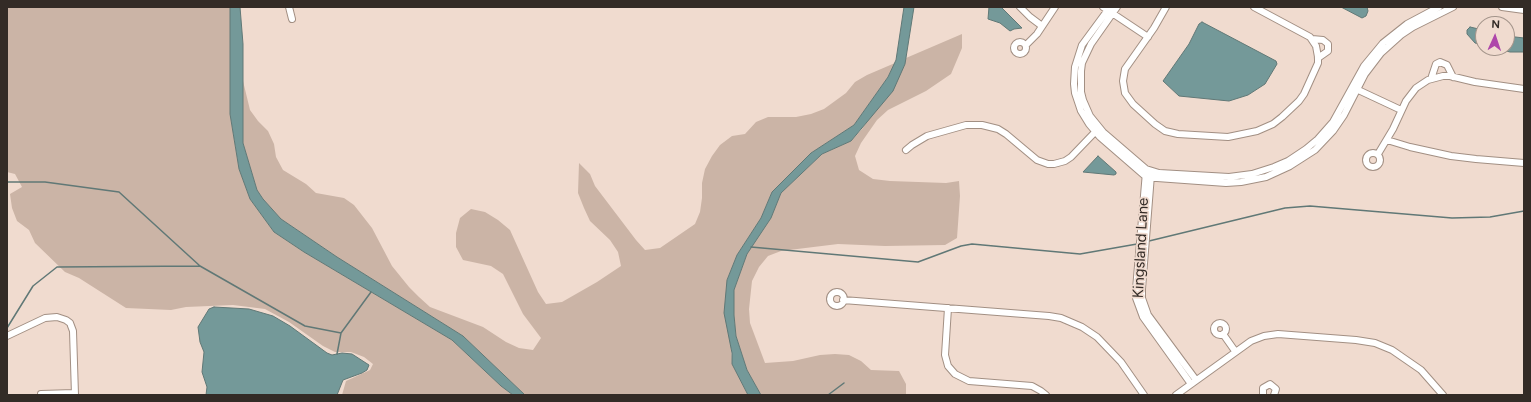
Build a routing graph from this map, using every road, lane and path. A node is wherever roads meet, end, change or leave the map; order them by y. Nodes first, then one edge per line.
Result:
1 (289, 7) edge
2 (1020, 7) edge
3 (1055, 7) edge
4 (1117, 7) edge
5 (1166, 7) edge
6 (1254, 7) edge
7 (1439, 7) edge
8 (1453, 7) edge
9 (1502, 7) edge
10 (1108, 10) edge
11 (1524, 10) edge
12 (292, 19) dead end
13 (1042, 26) junction
14 (1148, 37) junction
15 (1312, 39) junction
16 (1026, 45) dead end
17 (1318, 58) junction
18 (1453, 77) junction
19 (1431, 79) junction
20 (1355, 88) junction
21 (1524, 89) edge
22 (1401, 110) junction
23 (1097, 130) junction
24 (1387, 140) junction
25 (906, 150) dead end
26 (1378, 154) dead end
27 (1524, 163) edge
28 (1149, 170) junction
29 (1148, 177) junction
30 (843, 300) dead end
31 (948, 308) junction
32 (1223, 334) dead end
33 (7, 336) edge
34 (1235, 352) junction
35 (1193, 382) junction
36 (41, 394) edge
37 (74, 394) edge
38 (1046, 395) edge
39 (1144, 395) edge
40 (1176, 395) edge
41 (1263, 395) edge
42 (1274, 395) edge
43 (1443, 395) edge

1 - 12 street
2 - 13 street
3 - 13 street
4 - 10 street
5 - 14 street
6 - 15 street
7 - 20 street
8 - 20 street
9 - 11 street
10 - 14 street
10 - 23 street
13 - 16 street
14 - 17 street
15 - 17 street
15 - 17 street
18 - 19 street
18 - 19 street
18 - 21 street
19 - 22 street
20 - 22 street
20 - 28 street
20 - 29 street
22 - 24 street
23 - 25 street
23 - 28 street
23 - 29 street
24 - 26 street
24 - 27 street
28 - 29 street, Kingsland Lane
29 - 35 street, Kingsland Lane
30 - 31 street
31 - 38 street
31 - 39 street
32 - 34 street
33 - 37 street
34 - 35 street
34 - 43 street
35 - 40 street
36 - 37 street
41 - 42 street

